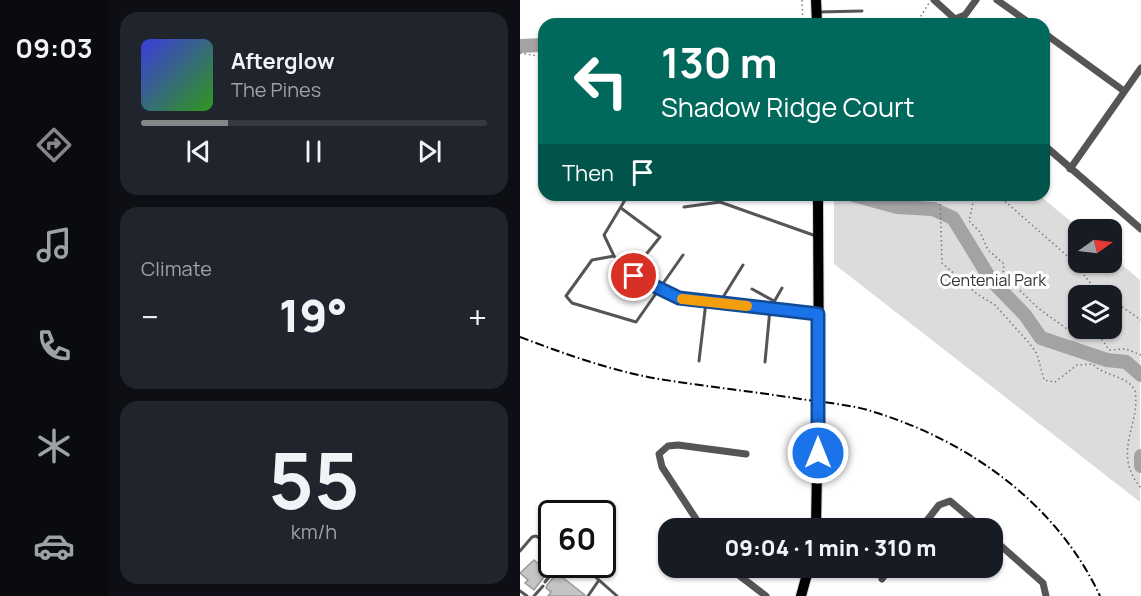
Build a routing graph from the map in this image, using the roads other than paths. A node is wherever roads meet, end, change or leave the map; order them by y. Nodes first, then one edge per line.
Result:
1 (816, 0) edge
2 (933, 0) edge
3 (976, 0) edge
4 (997, 0) edge
5 (862, 11) dead end
6 (817, 12) junction
7 (817, 18) edge
8 (951, 18) edge
9 (961, 18) edge
10 (1022, 18) edge
11 (1050, 37) edge
12 (1141, 68) edge
13 (1124, 91) junction
14 (1050, 151) edge
15 (1070, 169) junction
16 (625, 201) edge
17 (818, 201) edge
18 (684, 207) dead end
19 (621, 208) junction
20 (1141, 230) edge
21 (818, 236) junction
22 (683, 255) dead end
23 (614, 256) junction
24 (743, 265) dead end
25 (634, 276) junction
26 (782, 288) dead end
27 (752, 289) dead end
28 (660, 290) junction
29 (706, 302) junction
30 (720, 303) junction
31 (772, 305) junction
32 (818, 314) junction
33 (699, 361) dead end
34 (765, 362) dead end
35 (746, 454) dead end
36 (695, 518) edge
37 (816, 518) edge
38 (929, 518) edge
39 (970, 518) edge
40 (538, 537) edge
41 (1003, 548) edge
42 (520, 551) edge
43 (548, 578) edge
44 (598, 578) edge
45 (742, 578) edge
46 (806, 578) edge
47 (600, 580) junction
48 (520, 591) edge
49 (527, 596) edge
50 (534, 596) edge
51 (588, 596) edge
52 (617, 596) edge
53 (766, 596) edge
54 (801, 596) edge
55 (1046, 596) edge

1 - 6 main road
2 - 8 street
3 - 9 street
4 - 10 street
5 - 6 lane
6 - 7 main road
11 - 13 street
12 - 13 street
13 - 15 street
14 - 15 street
15 - 20 street
16 - 19 lane
17 - 21 main road
18 - 21 lane
19 - 23 lane
19 - 25 lane
21 - 32 main road
22 - 28 lane
23 - 25 lane
23 - 28 lane
24 - 30 lane
25 - 28 street
26 - 31 lane
27 - 31 lane
28 - 29 street
29 - 30 street
29 - 33 lane
30 - 31 street
31 - 32 street
31 - 34 lane
32 - 37 main road, bridge
35 - 36 street
38 - 39 street
40 - 42 lane
41 - 55 street
43 - 50 lane
44 - 47 lane
45 - 53 street
46 - 54 main road
47 - 51 lane
47 - 52 lane
48 - 49 lane

